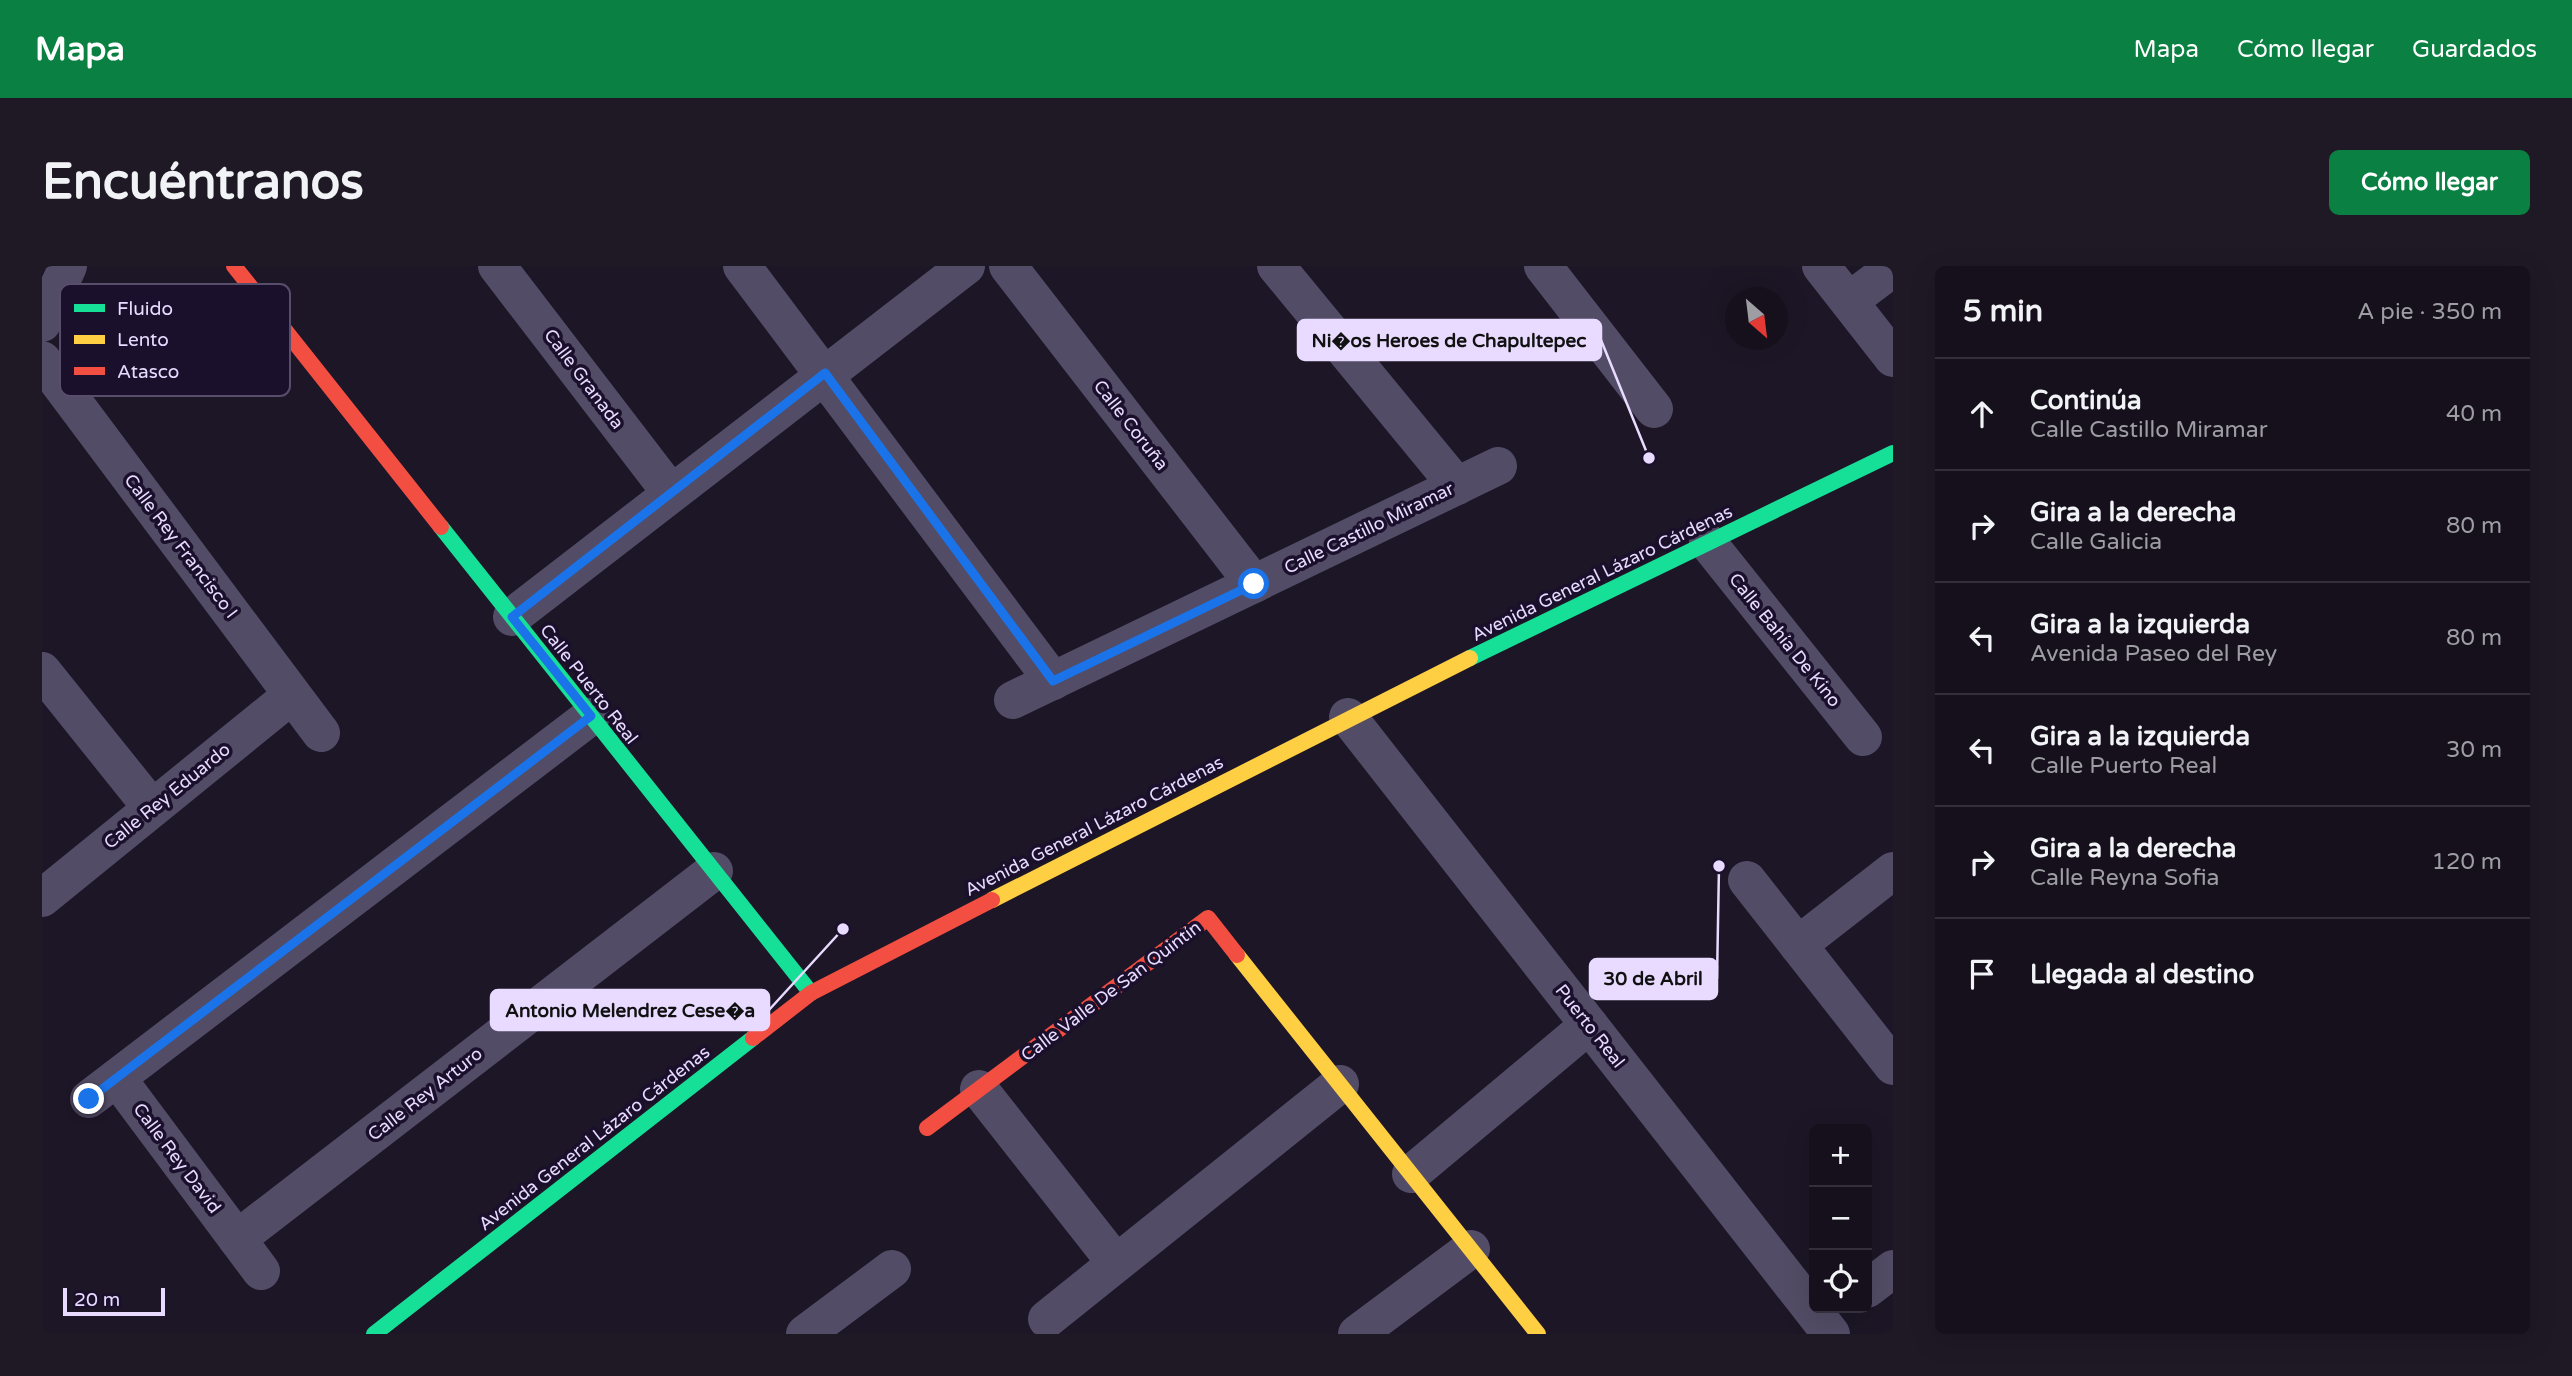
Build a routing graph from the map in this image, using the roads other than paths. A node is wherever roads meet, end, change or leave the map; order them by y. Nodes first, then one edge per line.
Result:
1 (68, 266) edge
2 (234, 266) edge
3 (497, 266) edge
4 (742, 266) edge
5 (966, 266) edge
6 (1008, 266) edge
7 (1276, 266) edge
8 (1543, 266) edge
9 (1821, 266) edge
10 (1893, 268) edge
11 (248, 284) edge
12 (1849, 301) junction
13 (42, 323) edge
14 (290, 337) edge
15 (1893, 358) edge
16 (42, 360) edge
17 (825, 373) junction
18 (60, 384) edge
19 (69, 396) edge
20 (1654, 409) dead end
21 (1893, 453) edge
22 (1498, 466) dead end
23 (1457, 485) junction
24 (671, 493) junction
25 (1708, 543) junction
26 (1254, 584) junction
27 (512, 617) junction
28 (42, 671) edge
29 (1053, 681) junction
30 (292, 695) junction
31 (1013, 700) dead end
32 (591, 716) junction
33 (1348, 717) junction
34 (320, 733) dead end
35 (1863, 737) dead end
36 (152, 808) junction
37 (1893, 871) edge
38 (714, 872) junction
39 (1747, 880) dead end
40 (42, 898) edge
41 (1798, 945) junction
42 (811, 993) junction
43 (1589, 1025) junction
44 (1893, 1066) edge
45 (1340, 1084) junction
46 (979, 1090) junction
47 (927, 1128) dead end
48 (1411, 1174) junction
49 (237, 1239) junction
50 (1471, 1249) junction
51 (1116, 1263) junction
52 (892, 1269) dead end
53 (1893, 1269) edge
54 (261, 1271) dead end
55 (1872, 1285) edge
56 (1047, 1319) dead end
57 (1832, 1322) edge
58 (825, 1328) edge
59 (374, 1334) edge
60 (1357, 1334) edge
61 (1538, 1334) edge

1 - 13 street
2 - 11 street, Calle Puerto Real
3 - 24 street, Calle Granada
4 - 17 street
5 - 17 street
6 - 26 street, Calle Coruña
7 - 23 street
8 - 20 street
9 - 12 street
10 - 12 street
12 - 15 street
14 - 27 street, Calle Puerto Real
16 - 18 street, Calle Rey Francisco I
17 - 24 street
17 - 29 street
19 - 30 street, Calle Rey Francisco I
21 - 25 street, Avenida General Lázaro Cárdenas
22 - 23 street, Calle Castillo Miramar
23 - 26 street, Calle Castillo Miramar
24 - 27 street
25 - 33 street, Avenida General Lázaro Cárdenas
25 - 35 street, Calle Bahía De Kino
26 - 29 street, Calle Castillo Miramar
27 - 32 street, Calle Puerto Real
28 - 36 street
29 - 31 street, Calle Castillo Miramar
30 - 34 street, Calle Rey Francisco I
30 - 36 street, Calle Rey Eduardo
32 - 38 street, Calle Puerto Real
32 - 49 street, Calle Rey David
33 - 42 street, Avenida General Lázaro Cárdenas
33 - 43 street, Puerto Real
36 - 40 street, Calle Rey Eduardo
37 - 41 street
38 - 42 street, Calle Puerto Real
38 - 49 street, Calle Rey Arturo
39 - 41 street
41 - 44 street
42 - 59 street, Avenida General Lázaro Cárdenas
43 - 48 street
43 - 57 street, Puerto Real
45 - 46 street, Calle Valle De San Quintín
45 - 48 street, Calle Valle De San Quintín
45 - 51 street
46 - 47 street, Calle Valle De San Quintín
46 - 51 street
48 - 50 street, Calle Valle De San Quintín
49 - 54 street, Calle Rey David
50 - 60 street
50 - 61 street, Calle Valle De San Quintín
51 - 56 street
52 - 58 street
53 - 55 street

